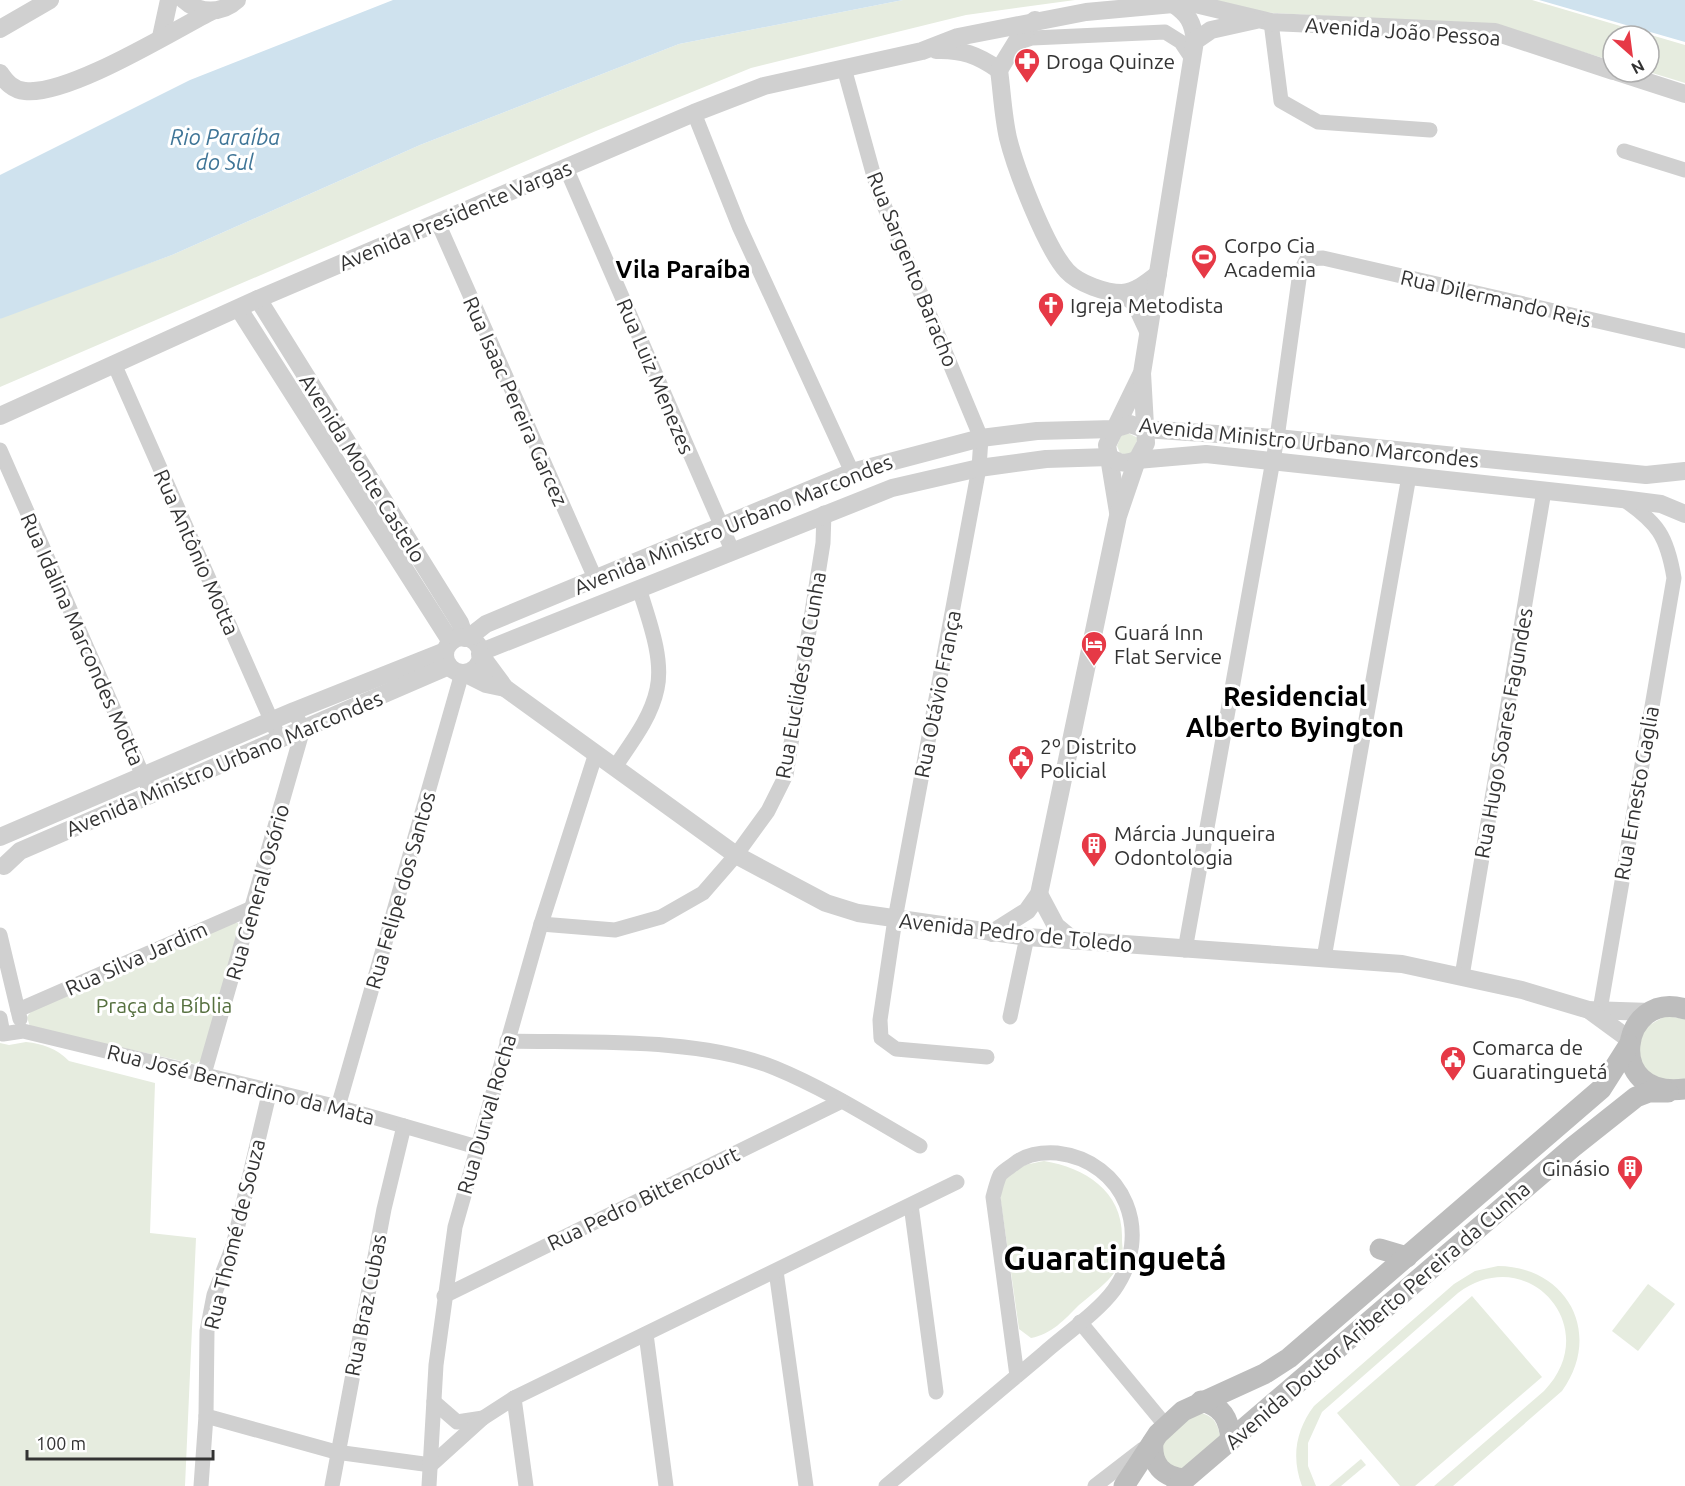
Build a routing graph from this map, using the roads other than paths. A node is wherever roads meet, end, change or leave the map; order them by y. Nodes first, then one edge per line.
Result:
1 (50, 0) edge
2 (169, 0) edge
3 (184, 0) edge
4 (237, 0) edge
5 (1146, 4) edge
6 (1173, 4) junction
7 (1092, 6) edge
8 (212, 11) junction
9 (1035, 20) junction
10 (1266, 21) junction
11 (0, 29) edge
12 (161, 37) junction
13 (1014, 44) junction
14 (1193, 49) junction
15 (922, 51) junction
16 (1601, 67) edge
17 (844, 68) junction
18 (999, 70) junction
19 (3, 77) edge
20 (1655, 84) edge
21 (1685, 94) edge
22 (694, 113) junction
23 (1430, 130) dead end
24 (1624, 151) dead end
25 (566, 168) junction
26 (1685, 170) edge
27 (438, 223) junction
28 (1158, 274) junction
29 (1122, 292) junction
30 (258, 299) junction
31 (239, 309) junction
32 (1148, 331) junction
33 (1685, 341) edge
34 (115, 366) junction
35 (1142, 373) junction
36 (0, 416) edge
37 (1114, 429) junction
38 (1144, 429) junction
39 (981, 438) junction
40 (1276, 438) junction
41 (0, 450) edge
42 (1110, 458) junction
43 (1137, 460) junction
44 (1272, 462) junction
45 (979, 468) junction
46 (1685, 471) edge
47 (852, 472) junction
48 (1409, 476) junction
49 (1544, 490) junction
50 (1622, 499) junction
51 (824, 513) junction
52 (1685, 514) edge
53 (1118, 516) junction
54 (721, 526) junction
55 (732, 550) junction
56 (1679, 573) edge
57 (595, 578) junction
58 (639, 588) junction
59 (481, 653) junction
60 (458, 654) junction
61 (506, 688) junction
62 (294, 711) junction
63 (272, 721) junction
64 (303, 729) junction
65 (280, 739) junction
66 (596, 753) junction
67 (615, 767) junction
68 (142, 775) junction
69 (151, 794) junction
70 (0, 837) edge
71 (736, 855) junction
72 (1, 868) edge
73 (1038, 902) junction
74 (254, 906) junction
75 (895, 919) junction
76 (541, 924) junction
77 (992, 933) junction
78 (0, 935) edge
79 (1033, 938) junction
80 (1074, 941) junction
81 (1185, 950) junction
82 (1323, 958) junction
83 (1462, 976) junction
84 (1685, 991) edge
85 (1667, 1009) edge
86 (18, 1010) junction
87 (1594, 1010) junction
88 (1010, 1017) dead end
89 (0, 1018) edge
90 (23, 1030) junction
91 (507, 1041) junction
92 (1629, 1042) junction
93 (987, 1057) dead end
94 (204, 1074) junction
95 (270, 1090) junction
96 (1677, 1090) edge
97 (842, 1101) junction
98 (338, 1107) junction
99 (404, 1126) junction
100 (920, 1146) dead end
101 (477, 1147) junction
102 (957, 1182) dead end
103 (911, 1205) junction
104 (1380, 1248) dead end
105 (1407, 1257) junction
106 (776, 1271) junction
107 (444, 1296) junction
108 (1080, 1322) junction
109 (646, 1334) junction
110 (1017, 1376) junction
111 (936, 1392) dead end
112 (514, 1398) junction
113 (1201, 1401) junction
114 (434, 1402) junction
115 (206, 1416) junction
116 (483, 1418) junction
117 (1159, 1434) junction
118 (1231, 1440) junction
119 (336, 1452) junction
120 (430, 1465) junction
121 (1181, 1483) edge
122 (201, 1486) edge
123 (332, 1486) edge
124 (429, 1486) edge
125 (526, 1486) edge
126 (666, 1486) edge
127 (807, 1486) edge
128 (886, 1486) edge
129 (1095, 1486) edge
130 (1124, 1486) edge

1 - 11 street
2 - 12 street
3 - 8 street
4 - 8 street
5 - 6 street, Avenida João Pessoa
5 - 7 street, Avenida Presidente Vargas
6 - 10 street, Avenida João Pessoa
6 - 14 street
7 - 9 street, Avenida Presidente Vargas
8 - 12 street
9 - 13 street
9 - 15 street, Avenida Presidente Vargas
10 - 14 street, Avenida João Pessoa
10 - 16 street, Avenida João Pessoa
10 - 23 street
12 - 19 street
13 - 14 street
13 - 18 street
14 - 28 street
15 - 17 street, Avenida Presidente Vargas
15 - 18 street, Avenida Presidente Vargas
17 - 22 street, Avenida Presidente Vargas
17 - 39 street, Rua Sargento Baracho
18 - 29 street
20 - 21 street, Avenida João Pessoa
22 - 25 street, Avenida Presidente Vargas
22 - 47 street
24 - 26 street
25 - 27 street, Avenida Presidente Vargas
25 - 54 street, Rua Luiz Menezes
27 - 30 street, Avenida Presidente Vargas
27 - 57 street, Rua Isaac Pereira Garcez
28 - 29 street
28 - 32 street
29 - 32 street
30 - 31 street, Avenida Presidente Vargas
30 - 60 street, Avenida Monte Castelo
31 - 34 street, Avenida Presidente Vargas
31 - 60 street, Avenida Monte Castelo
32 - 35 street
33 - 40 street, Rua Dilermando Reis
34 - 36 street, Avenida Presidente Vargas
34 - 63 street, Rua Antônio Motta
35 - 37 street
35 - 38 street
37 - 38 street, Avenida Ministro Urbano Marcondes
37 - 39 street, Avenida Ministro Urbano Marcondes
37 - 42 street
38 - 40 street, Avenida Ministro Urbano Marcondes
38 - 43 street
39 - 45 street, Rua Sargento Baracho
39 - 47 street, Avenida Ministro Urbano Marcondes
40 - 44 street
40 - 46 street, Avenida Ministro Urbano Marcondes
41 - 68 street, Rua Idalina Marcondes Motta
42 - 43 street, Avenida Ministro Urbano Marcondes
42 - 45 street, Avenida Ministro Urbano Marcondes
42 - 53 street
43 - 44 street, Avenida Ministro Urbano Marcondes
43 - 53 street
44 - 48 street, Avenida Ministro Urbano Marcondes
44 - 81 street
45 - 51 street, Avenida Ministro Urbano Marcondes
45 - 75 street, Rua Otávio França
47 - 54 street, Avenida Ministro Urbano Marcondes
48 - 49 street, Avenida Ministro Urbano Marcondes
48 - 82 street
49 - 50 street, Avenida Ministro Urbano Marcondes
49 - 83 street, Rua Hugo Soares Fagundes
50 - 52 street, Avenida Ministro Urbano Marcondes
50 - 56 street
51 - 55 street, Avenida Ministro Urbano Marcondes
51 - 71 street, Rua Euclides da Cunha
53 - 73 street
54 - 55 street, Rua Luiz Menezes
54 - 57 street, Avenida Ministro Urbano Marcondes
55 - 58 street, Avenida Ministro Urbano Marcondes
56 - 87 street, Rua Ernesto Gaglia
57 - 60 street, Avenida Ministro Urbano Marcondes
58 - 59 street, Avenida Ministro Urbano Marcondes
58 - 67 street
59 - 60 street
59 - 60 street
59 - 61 street
60 - 61 street
60 - 62 street, Avenida Ministro Urbano Marcondes
60 - 64 street, Avenida Ministro Urbano Marcondes
60 - 98 street, Rua Felipe dos Santos
61 - 66 street, Avenida Pedro de Toledo
62 - 63 street, Avenida Ministro Urbano Marcondes
62 - 64 street
63 - 65 street, Rua Antônio Motta
63 - 68 street, Avenida Ministro Urbano Marcondes
64 - 65 street, Avenida Ministro Urbano Marcondes
64 - 74 street, Rua General Osório
65 - 69 street, Avenida Ministro Urbano Marcondes
66 - 67 street, Avenida Pedro de Toledo
66 - 76 street, Rua Durval Rocha
67 - 71 street, Avenida Pedro de Toledo
68 - 69 street, Rua Idalina Marcondes Motta
68 - 70 street, Avenida Ministro Urbano Marcondes
69 - 72 street, Avenida Ministro Urbano Marcondes
71 - 75 street, Avenida Pedro de Toledo
71 - 76 street, Rua Euclides da Cunha
73 - 77 street
73 - 79 street
73 - 80 street
74 - 86 street, Rua Silva Jardim
74 - 94 street, Rua General Osório
75 - 77 street, Avenida Pedro de Toledo
75 - 93 street, Rua Otávio França
76 - 91 street, Rua Durval Rocha
77 - 79 street, Avenida Pedro de Toledo
78 - 86 street
79 - 80 street, Avenida Pedro de Toledo
79 - 88 street
80 - 81 street, Avenida Pedro de Toledo
81 - 82 street, Avenida Pedro de Toledo
82 - 83 street, Avenida Pedro de Toledo
83 - 87 street, Avenida Pedro de Toledo
84 - 85 main road
85 - 87 street, Avenida Pedro de Toledo
85 - 92 main road, Avenida Doutor Ariberto Pereira da Cunha
86 - 90 street
87 - 92 street, Avenida Pedro de Toledo
89 - 90 street, Rua José Bernardino da Mata
90 - 94 street, Rua José Bernardino da Mata
91 - 97 street
91 - 101 street, Rua Durval Rocha
92 - 96 main road
92 - 105 main road, Avenida Doutor Ariberto Pereira da Cunha
94 - 95 street, Rua José Bernardino da Mata
95 - 98 street, Rua José Bernardino da Mata
95 - 115 street, Rua Thomé de Souza
96 - 118 main road, Avenida Doutor Ariberto Pereira da Cunha
97 - 100 street
97 - 107 street, Rua Pedro Bittencourt
98 - 99 street, Rua José Bernardino da Mata
99 - 101 street, Rua José Bernardino da Mata
99 - 119 street, Rua Braz Cubas
101 - 107 street, Rua Durval Rocha
102 - 103 street
103 - 106 street
103 - 111 street
104 - 105 main road
105 - 113 main road, Avenida Doutor Ariberto Pereira da Cunha
106 - 109 street
106 - 127 street
107 - 114 street, Rua Durval Rocha
108 - 110 street
108 - 110 street
108 - 117 street
109 - 112 street
109 - 126 street
110 - 128 street
112 - 116 street
112 - 125 street
113 - 117 main road, Avenida Doutor Ariberto Pereira da Cunha
113 - 118 main road
114 - 116 street
114 - 120 street, Rua Durval Rocha
115 - 119 street
115 - 122 street, Rua Thomé de Souza
116 - 120 street
117 - 121 main road
117 - 129 street, Avenida Doutor Ariberto Pereira da Cunha
117 - 130 main road, Avenida Doutor Ariberto Pereira da Cunha
118 - 121 main road, Avenida Doutor Ariberto Pereira da Cunha
119 - 120 street
119 - 123 street, Rua Braz Cubas
120 - 124 street, Rua Durval Rocha

